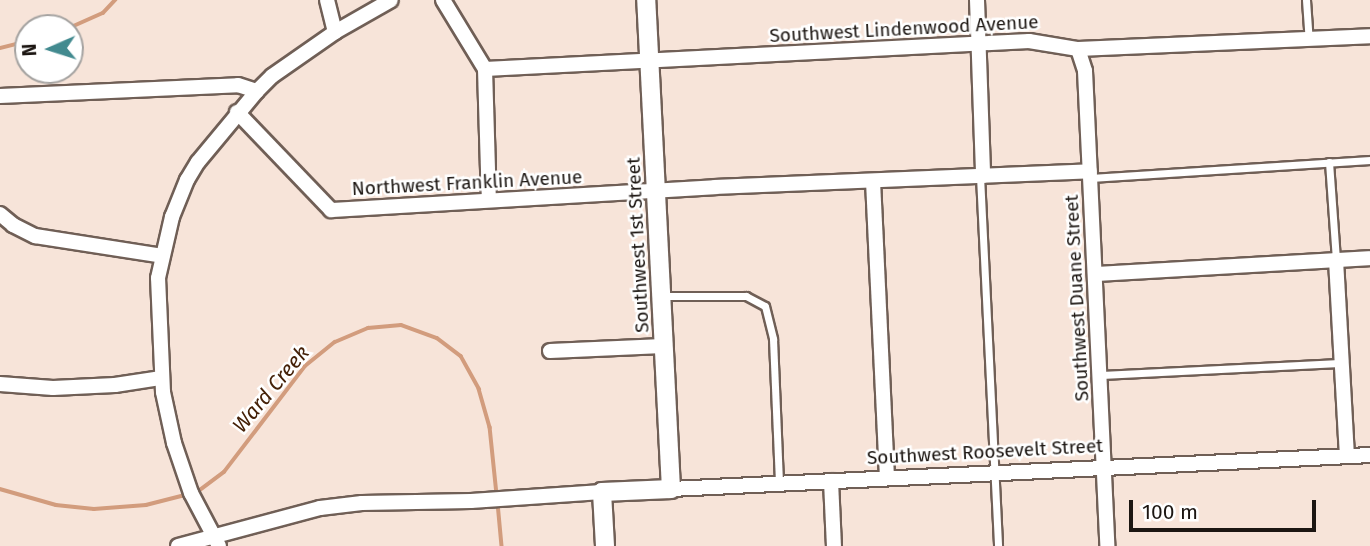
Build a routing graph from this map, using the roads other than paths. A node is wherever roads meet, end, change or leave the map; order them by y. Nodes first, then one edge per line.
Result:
1 (327, 0) edge
2 (391, 0) edge
3 (443, 0) edge
4 (646, 0) edge
5 (977, 0) edge
6 (1306, 0) edge
7 (335, 32) junction
8 (1370, 36) edge
9 (1309, 39) junction
10 (978, 44) junction
11 (1078, 49) junction
12 (649, 61) junction
13 (485, 69) junction
14 (257, 91) junction
15 (0, 96) edge
16 (237, 112) junction
17 (1370, 160) edge
18 (1329, 162) junction
19 (1090, 174) junction
20 (981, 176) junction
21 (873, 181) junction
22 (657, 191) junction
23 (489, 200) junction
24 (0, 214) edge
25 (162, 256) junction
26 (1370, 258) edge
27 (1336, 260) junction
28 (1095, 274) junction
29 (662, 296) junction
30 (663, 346) junction
31 (550, 351) dead end
32 (1342, 363) junction
33 (1100, 375) junction
34 (162, 379) junction
35 (0, 384) edge
36 (1370, 455) edge
37 (1347, 456) junction
38 (1105, 468) junction
39 (994, 473) junction
40 (887, 478) junction
41 (831, 481) junction
42 (779, 483) junction
43 (671, 489) junction
44 (602, 492) junction
45 (216, 541) edge
46 (178, 546) edge
47 (605, 546) edge
48 (834, 546) edge
49 (998, 546) edge
50 (1107, 546) edge

1 - 7 street
2 - 7 street
3 - 13 street
4 - 12 street, Southwest 1st Street
5 - 10 street
6 - 9 lane
7 - 14 street
8 - 9 street, Southwest Lindenwood Avenue
9 - 11 street, Southwest Lindenwood Avenue
10 - 11 street, Southwest Lindenwood Avenue
10 - 12 street, Southwest Lindenwood Avenue
10 - 20 street
11 - 19 street, Southwest Duane Street
12 - 13 street, Southwest Lindenwood Avenue
12 - 22 street, Southwest 1st Street
13 - 23 street
14 - 15 street
14 - 16 street
16 - 23 street, Northwest Franklin Avenue
16 - 25 street
17 - 18 lane
18 - 19 lane
18 - 27 lane
19 - 20 street, Northwest Franklin Avenue
19 - 28 street, Southwest Duane Street
20 - 21 street, Northwest Franklin Avenue
20 - 39 lane
21 - 22 street, Northwest Franklin Avenue
21 - 40 street
22 - 23 street, Northwest Franklin Avenue
22 - 29 street, Southwest 1st Street
24 - 25 street
25 - 34 street
26 - 27 street
27 - 28 street
27 - 32 street
28 - 33 street, Southwest Duane Street
29 - 30 street, Southwest 1st Street
29 - 42 lane
30 - 31 street
30 - 43 street, Southwest 1st Street
32 - 33 lane
32 - 37 street
33 - 38 street, Southwest Duane Street
34 - 35 street
34 - 45 street
36 - 37 street, Southwest Roosevelt Street
37 - 38 street, Southwest Roosevelt Street
38 - 39 street, Southwest Roosevelt Street
38 - 50 street, Southwest Duane Street
39 - 40 street, Southwest Roosevelt Street
39 - 49 lane
40 - 41 street, Southwest Roosevelt Street
41 - 42 street, Southwest Roosevelt Street
41 - 48 street
42 - 43 street, Southwest Roosevelt Street
43 - 44 street, Southwest Roosevelt Street
44 - 45 street
44 - 47 street
45 - 46 street

